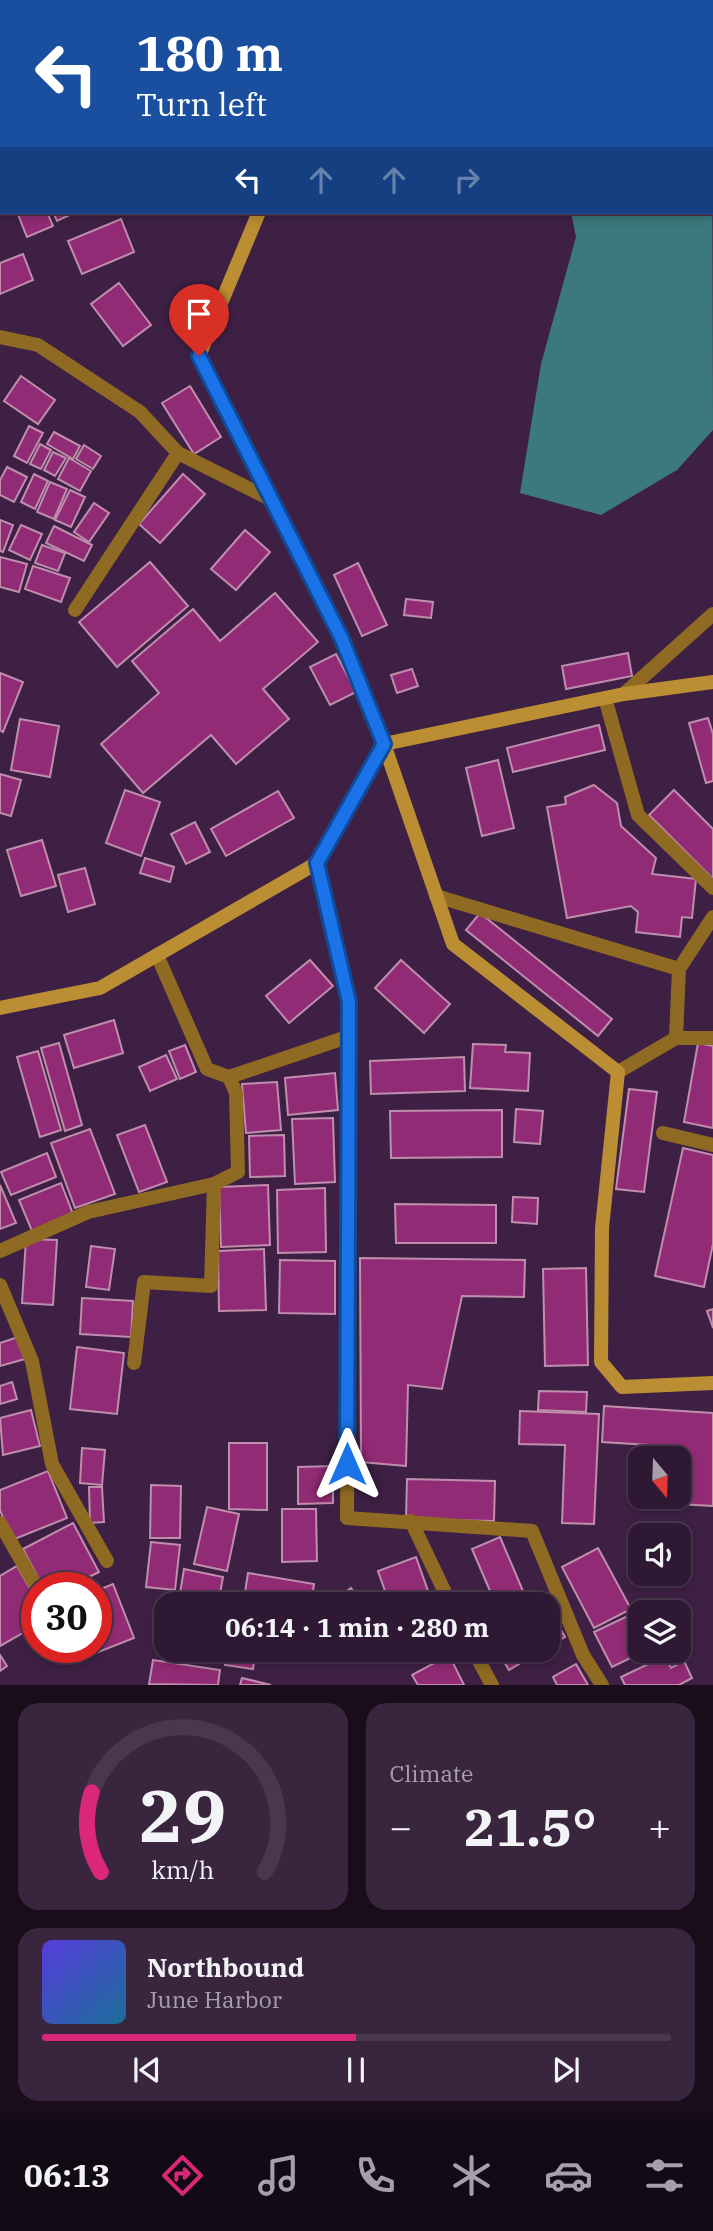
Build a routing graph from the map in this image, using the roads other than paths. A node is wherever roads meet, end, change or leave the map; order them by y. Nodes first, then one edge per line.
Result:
1 (258, 214) edge
2 (0, 337) edge
3 (178, 453) junction
4 (272, 500) junction
5 (75, 610) dead end
6 (713, 614) edge
7 (713, 682) edge
8 (624, 694) junction
9 (605, 698) junction
10 (384, 744) junction
11 (317, 863) junction
12 (713, 888) edge
13 (436, 896) junction
14 (713, 917) edge
15 (158, 955) junction
16 (679, 969) junction
17 (0, 1008) edge
18 (349, 1036) junction
19 (676, 1038) junction
20 (713, 1038) edge
21 (618, 1072) junction
22 (229, 1077) junction
23 (663, 1133) dead end
24 (713, 1145) edge
25 (214, 1184) junction
26 (0, 1251) edge
27 (0, 1285) edge
28 (134, 1363) dead end
29 (713, 1383) edge
30 (411, 1521) junction
31 (0, 1522) edge
32 (107, 1561) dead end
33 (28, 1572) edge
34 (445, 1592) edge
35 (480, 1662) edge
36 (492, 1685) edge
37 (602, 1685) edge

1 - 4 street
2 - 3 street
3 - 4 street
3 - 5 street
4 - 10 street
6 - 8 street
7 - 8 street
8 - 9 street
9 - 10 street
9 - 12 street
10 - 11 street
10 - 13 street
11 - 15 street
11 - 18 street
13 - 16 street
13 - 21 street
14 - 16 street
15 - 17 street
15 - 22 street
16 - 19 street
18 - 22 street
18 - 30 street
19 - 20 street
19 - 21 street
21 - 29 street
22 - 25 street
23 - 24 street
25 - 26 street
25 - 28 street
27 - 32 street
30 - 34 street
30 - 37 street
31 - 33 street
35 - 36 street

